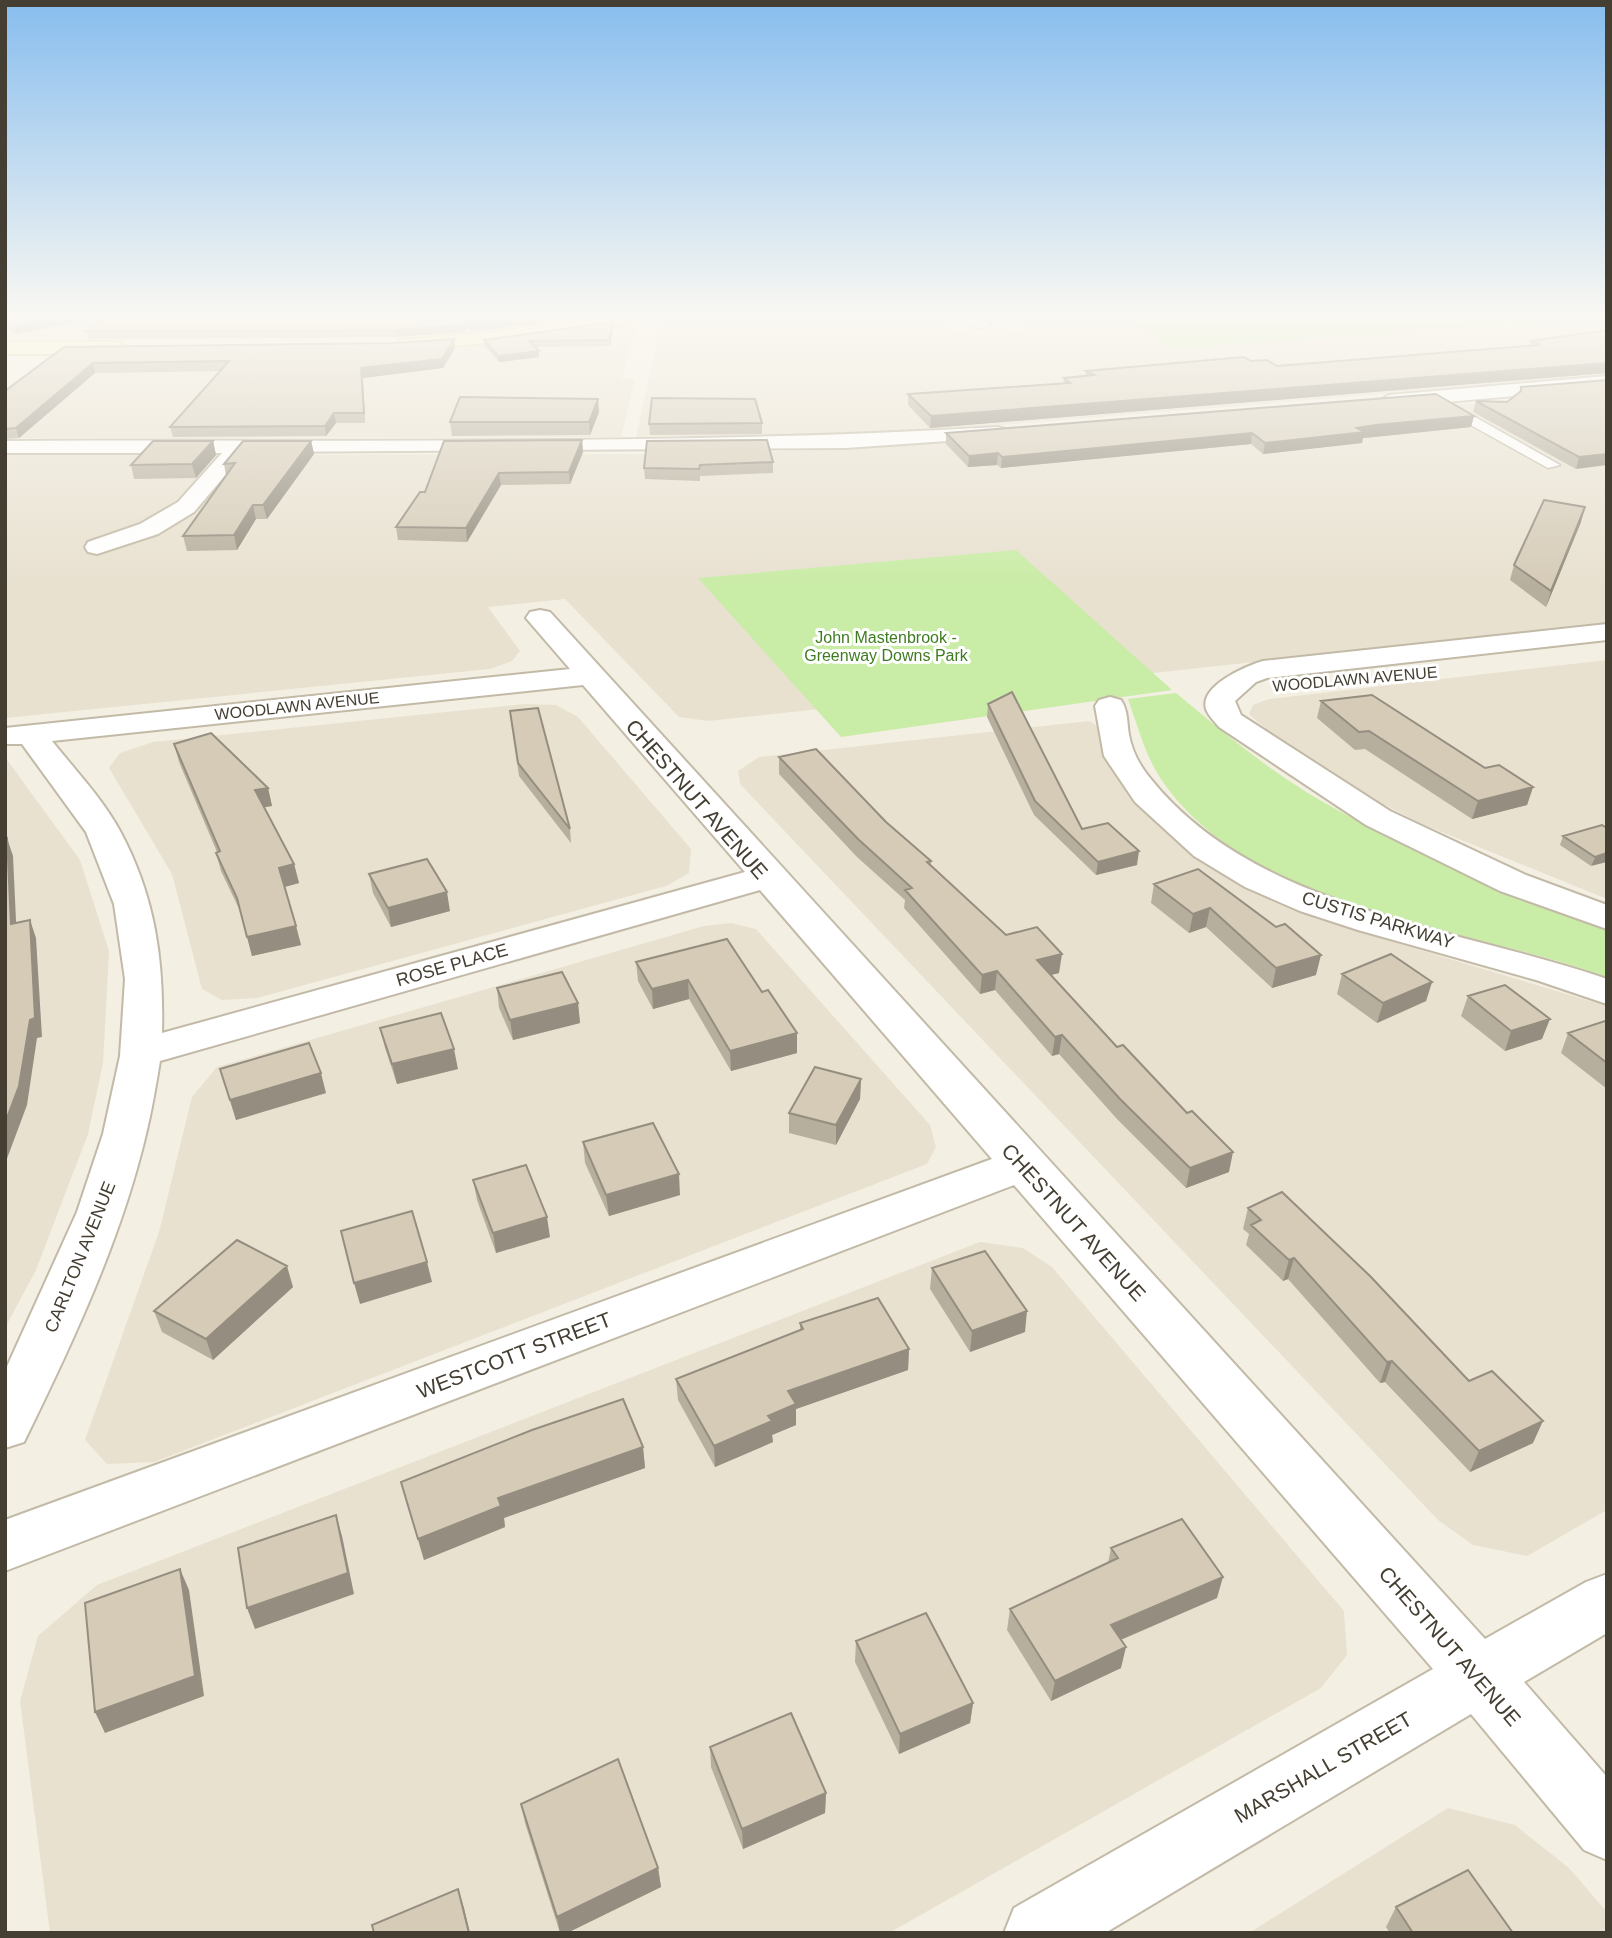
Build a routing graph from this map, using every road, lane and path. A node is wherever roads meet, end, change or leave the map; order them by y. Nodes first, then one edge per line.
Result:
1 (1448, 406) edge
2 (1473, 406) edge
3 (1476, 407) edge
4 (1019, 431) edge
5 (239, 446) junction
6 (5, 447) edge
7 (1553, 465) dead end
8 (97, 547) dead end
9 (540, 618) dead end
10 (1607, 632) edge
11 (1607, 652) edge
12 (588, 676) junction
13 (1232, 687) junction
14 (1110, 706) dead end
15 (18, 735) edge
16 (766, 877) junction
17 (1607, 918) edge
18 (1607, 992) edge
19 (139, 1053) junction
20 (1023, 1164) junction
21 (5, 1426) edge
22 (5, 1546) edge
23 (1607, 1601) edge
24 (1479, 1676) junction
25 (1607, 1827) edge
26 (1039, 1933) edge

1 - 7 lane
2 - 3 lane
4 - 5 street
5 - 6 street
5 - 8 street
9 - 12 street, CHESTNUT AVENUE
10 - 13 street, WOODLAWN AVENUE
11 - 13 street, WOODLAWN AVENUE
12 - 15 street, WOODLAWN AVENUE
12 - 16 street, CHESTNUT AVENUE
13 - 17 street
14 - 18 street, CUSTIS PARKWAY
15 - 19 street, CARLTON AVENUE
16 - 19 street, ROSE PLACE
16 - 20 street, CHESTNUT AVENUE
19 - 21 street, CARLTON AVENUE
20 - 22 street, WESTCOTT STREET
20 - 24 street, CHESTNUT AVENUE
23 - 24 street, MARSHALL STREET
24 - 25 street, CHESTNUT AVENUE
24 - 26 street, MARSHALL STREET

